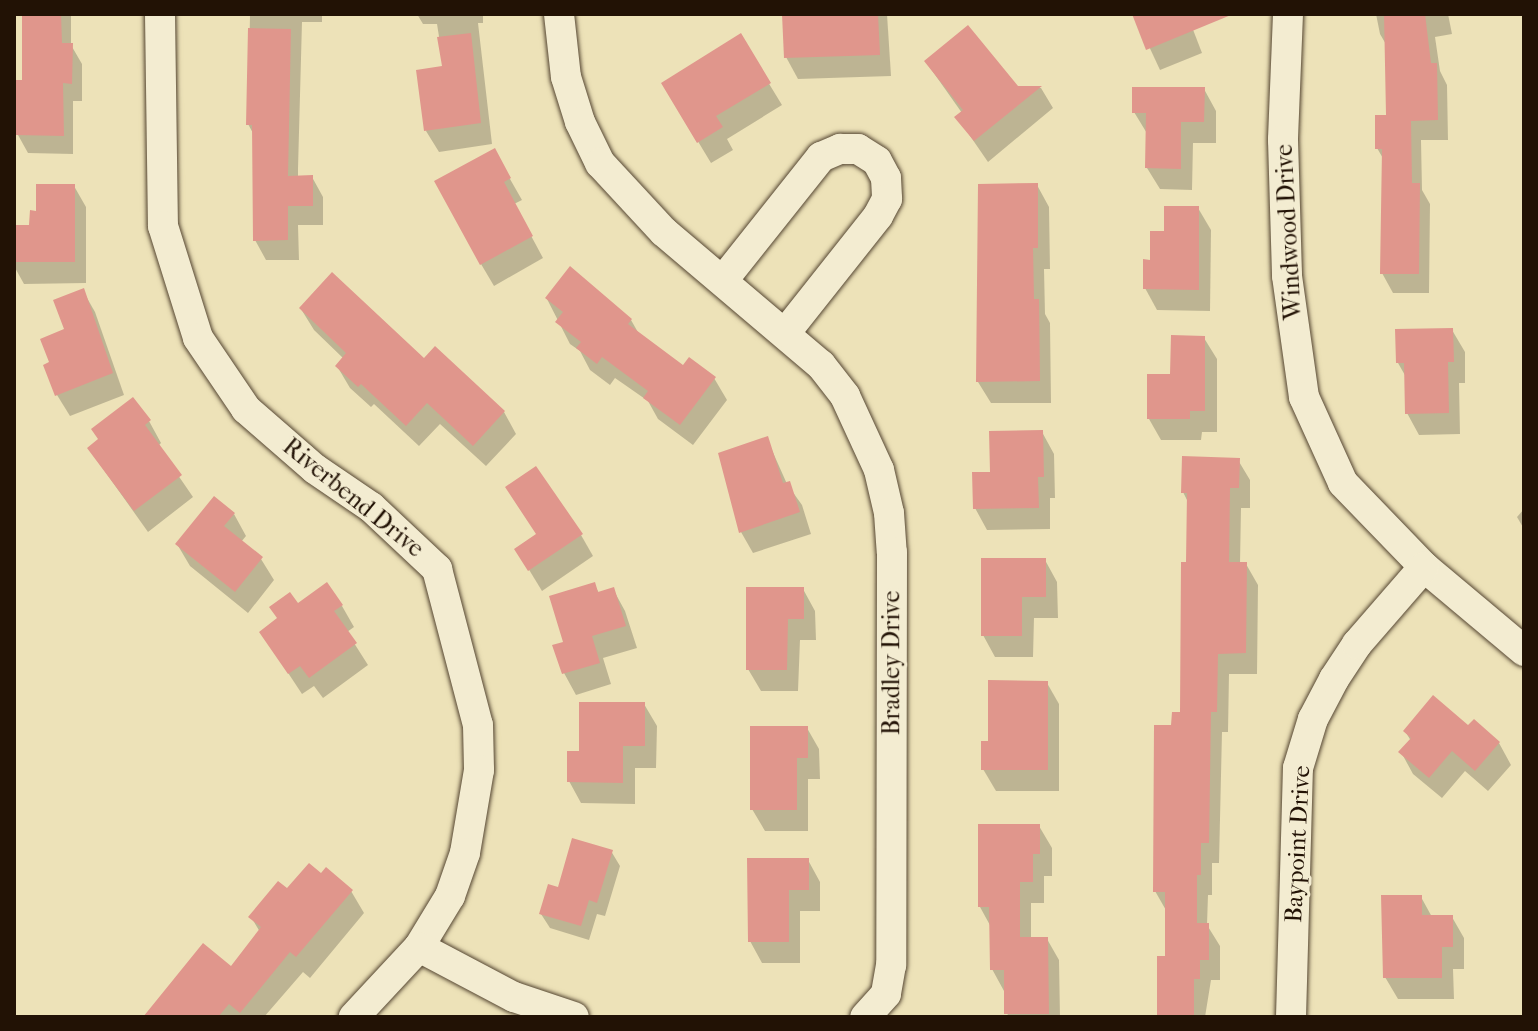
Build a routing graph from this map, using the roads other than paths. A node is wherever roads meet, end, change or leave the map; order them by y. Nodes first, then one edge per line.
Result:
1 (160, 14) edge
2 (559, 14) edge
3 (1288, 14) edge
4 (724, 279) junction
5 (786, 332) junction
6 (1424, 567) junction
7 (1524, 651) edge
8 (419, 947) junction
9 (354, 1017) edge
10 (574, 1017) edge
11 (865, 1017) edge
12 (1291, 1017) edge

1 - 8 street, Riverbend Drive
2 - 4 street, Bradley Drive
3 - 6 street, Windwood Drive
4 - 5 street, Bradley Drive
4 - 5 street
5 - 11 street, Bradley Drive
6 - 7 street, Windwood Drive
6 - 12 street, Baypoint Drive
8 - 9 street, Riverbend Drive
8 - 10 street

